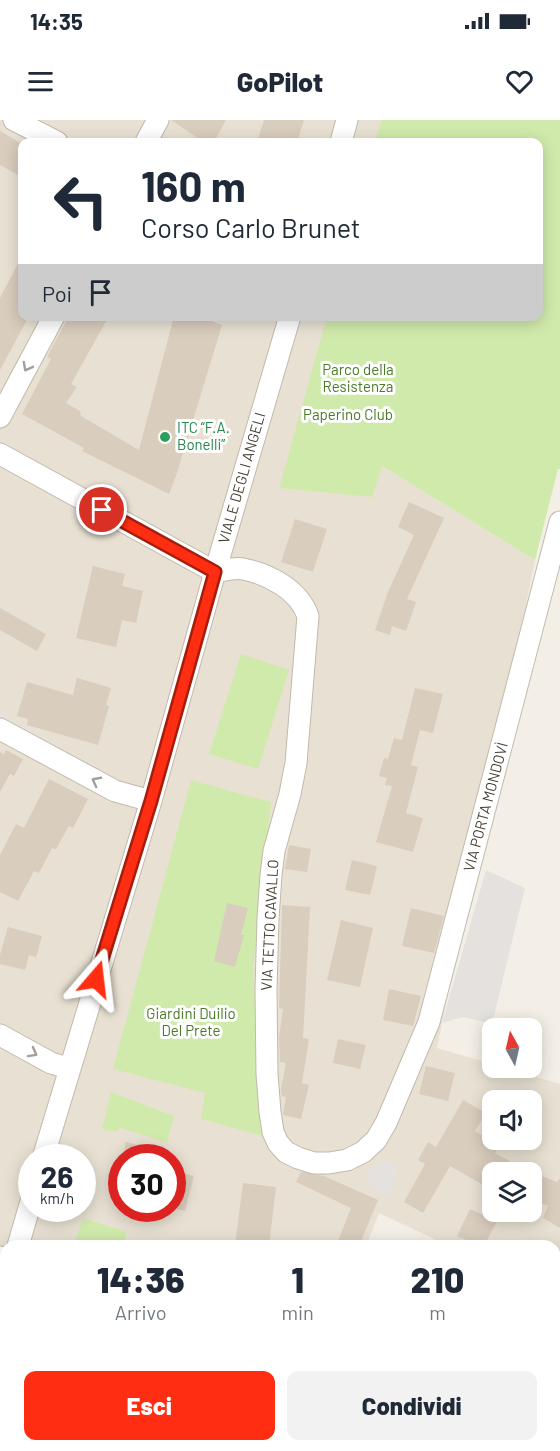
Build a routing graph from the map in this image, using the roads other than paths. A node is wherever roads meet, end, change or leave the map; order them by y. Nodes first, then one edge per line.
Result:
1 (14, 120) edge
2 (158, 120) edge
3 (347, 120) edge
4 (49, 138) edge
5 (148, 138) edge
6 (342, 138) edge
7 (51, 321) edge
8 (289, 321) edge
9 (0, 417) edge
10 (0, 454) edge
11 (560, 522) edge
12 (215, 572) junction
13 (0, 729) edge
14 (151, 801) junction
15 (0, 1035) edge
16 (68, 1068) junction
17 (401, 1088) joint
18 (47, 1144) edge
19 (25, 1222) edge
20 (20, 1240) edge

1 - 4 street
2 - 5 street
3 - 6 street
7 -> 9 street
8 - 12 street, VIALE DEGLI ANGELI
10 - 12 street
11 - 17 street, VIA PORTA MONDOVÌ
12 - 14 street, VIALE DEGLI ANGELI
12 - 17 street, VIA TETTO CAVALLO
14 -> 13 street
14 - 16 street, VIALE DEGLI ANGELI
15 -> 16 street
16 - 18 street, VIALE DEGLI ANGELI
19 - 20 street

